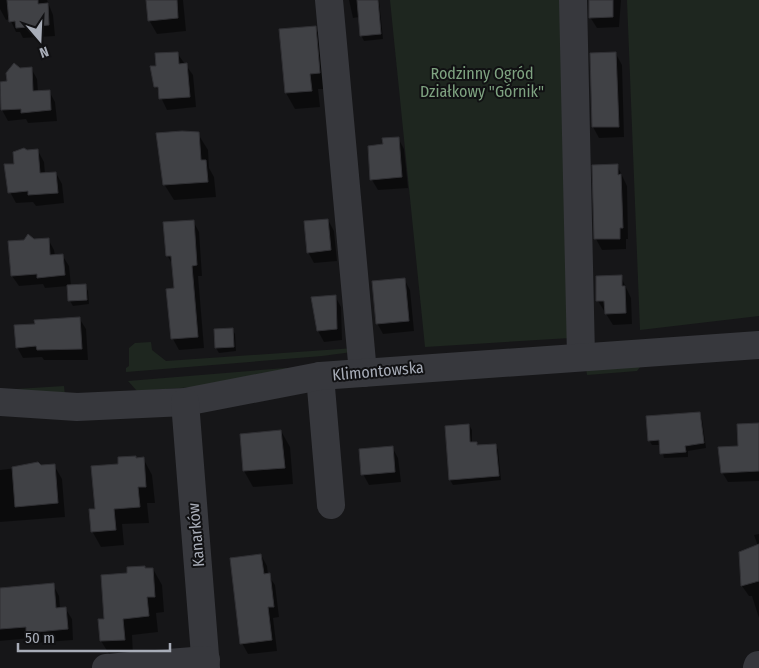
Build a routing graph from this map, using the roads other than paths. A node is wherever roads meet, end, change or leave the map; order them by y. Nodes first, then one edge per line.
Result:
1 (329, 0) edge
2 (573, 0) edge
3 (759, 345) edge
4 (582, 356) junction
5 (363, 373) junction
6 (320, 376) junction
7 (0, 402) edge
8 (185, 402) junction
9 (331, 505) dead end
10 (206, 664) edge
11 (106, 668) edge

1 - 5 street
2 - 4 street
3 - 4 street, Klimontowska
4 - 5 street, Klimontowska
5 - 6 street, Klimontowska
6 - 8 street, Klimontowska
6 - 9 street
7 - 8 street, Klimontowska
8 - 10 street, Kanarków
10 - 11 street

